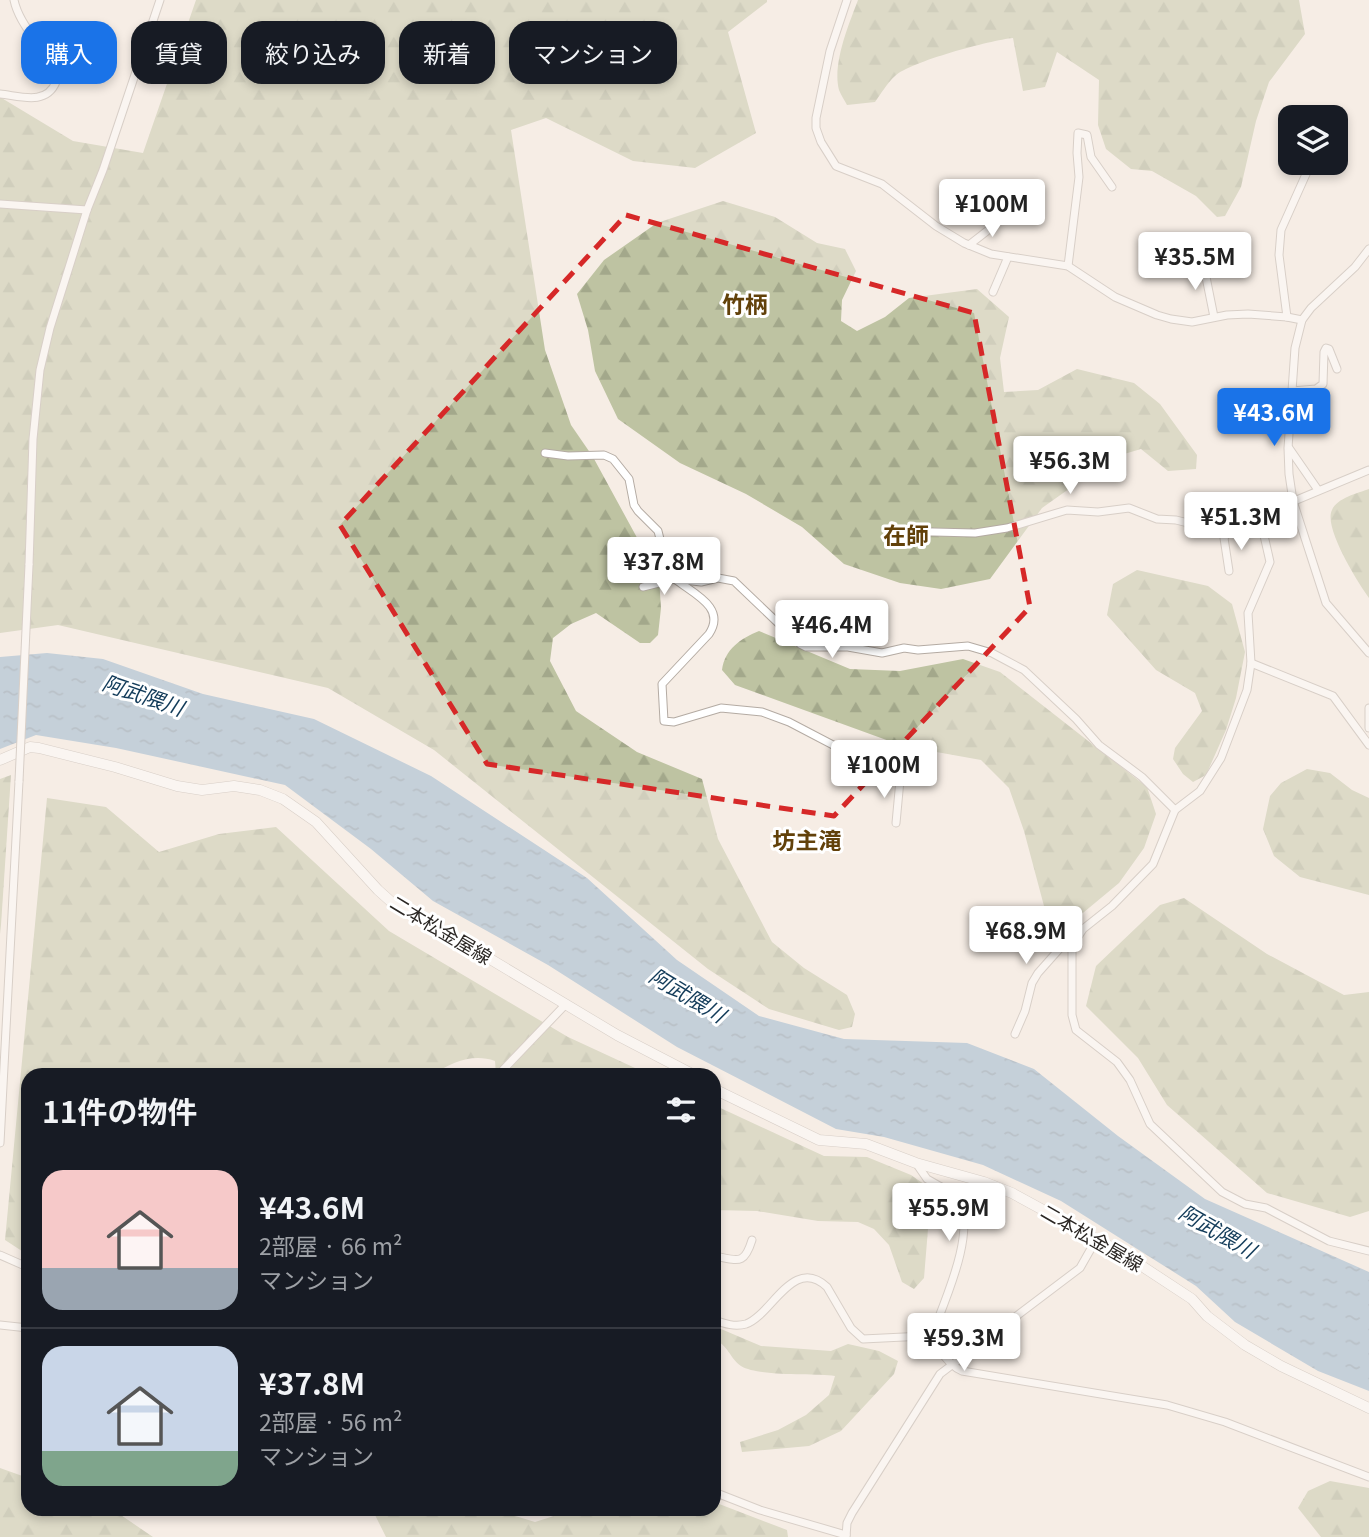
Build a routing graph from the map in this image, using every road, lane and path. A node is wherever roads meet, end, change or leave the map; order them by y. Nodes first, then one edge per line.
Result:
1 (14, 0) edge
2 (160, 0) edge
3 (847, 0) edge
4 (0, 94) edge
5 (1306, 175) edge
6 (1112, 187) dead end
7 (0, 204) edge
8 (87, 210) junction
9 (987, 231) dead end
10 (969, 245) junction
11 (1369, 249) edge
12 (1008, 257) junction
13 (1203, 262) dead end
14 (1068, 265) junction
15 (993, 292) dead end
16 (1173, 309) dead end
17 (1214, 317) junction
18 (1287, 317) junction
19 (1171, 319) junction
20 (1302, 320) junction
21 (1337, 369) dead end
22 (1292, 391) junction
23 (1288, 448) junction
24 (545, 453) dead end
25 (1369, 470) edge
26 (1318, 490) junction
27 (1293, 501) junction
28 (1249, 526) dead end
29 (1231, 527) junction
30 (892, 531) dead end
31 (1228, 571) dead end
32 (675, 579) junction
33 (643, 587) dead end
34 (1369, 653) edge
35 (1251, 663) junction
36 (1369, 708) edge
37 (1369, 728) edge
38 (1369, 745) edge
39 (0, 760) edge
40 (924, 777) dead end
41 (900, 780) junction
42 (1175, 810) junction
43 (896, 823) dead end
44 (1074, 941) junction
45 (566, 1004) junction
46 (1015, 1034) dead end
47 (505, 1068) edge
48 (680, 1068) edge
49 (721, 1091) edge
50 (0, 1143) edge
51 (916, 1163) junction
52 (1097, 1238) junction
53 (752, 1240) dead end
54 (1369, 1251) edge
55 (0, 1255) edge
56 (721, 1257) edge
57 (21, 1264) edge
58 (721, 1322) edge
59 (0, 1325) edge
60 (21, 1327) edge
61 (930, 1340) junction
62 (951, 1365) junction
63 (1369, 1408) edge
64 (1369, 1477) edge
65 (721, 1495) edge
66 (846, 1536) edge

1 - 4 street
2 - 8 street
3 - 10 street
5 - 18 street
6 - 14 street
7 - 8 street
8 - 50 street, bridge
9 - 10 street
10 - 12 street
11 - 20 street
12 - 14 street
12 - 15 street
13 - 17 street
14 - 19 street
16 - 19 street
17 - 18 street
17 - 19 street
18 - 20 street
20 - 22 street
21 - 22 street
22 - 23 street
23 - 26 street
23 - 27 street
24 - 32 street
25 - 26 street
26 - 27 street
27 - 34 street
27 - 35 street
28 - 29 street
29 - 30 street
29 - 31 street
32 - 33 street
32 - 41 street
32 - 42 street
35 - 38 street
35 - 42 street
36 - 37 street
39 - 45 main road, 二本松金屋線
40 - 41 street
41 - 43 street
42 - 44 street
44 - 46 street
44 - 54 street
45 - 47 street
45 - 48 main road, 二本松金屋線
49 - 51 main road, 二本松金屋線
51 - 52 main road, 二本松金屋線
51 - 61 street
52 - 62 street
52 - 63 main road, 二本松金屋線
53 - 56 street
55 - 57 street
58 - 61 street
59 - 60 street
61 - 62 street
62 - 64 street
62 - 66 street
65 - 66 street

